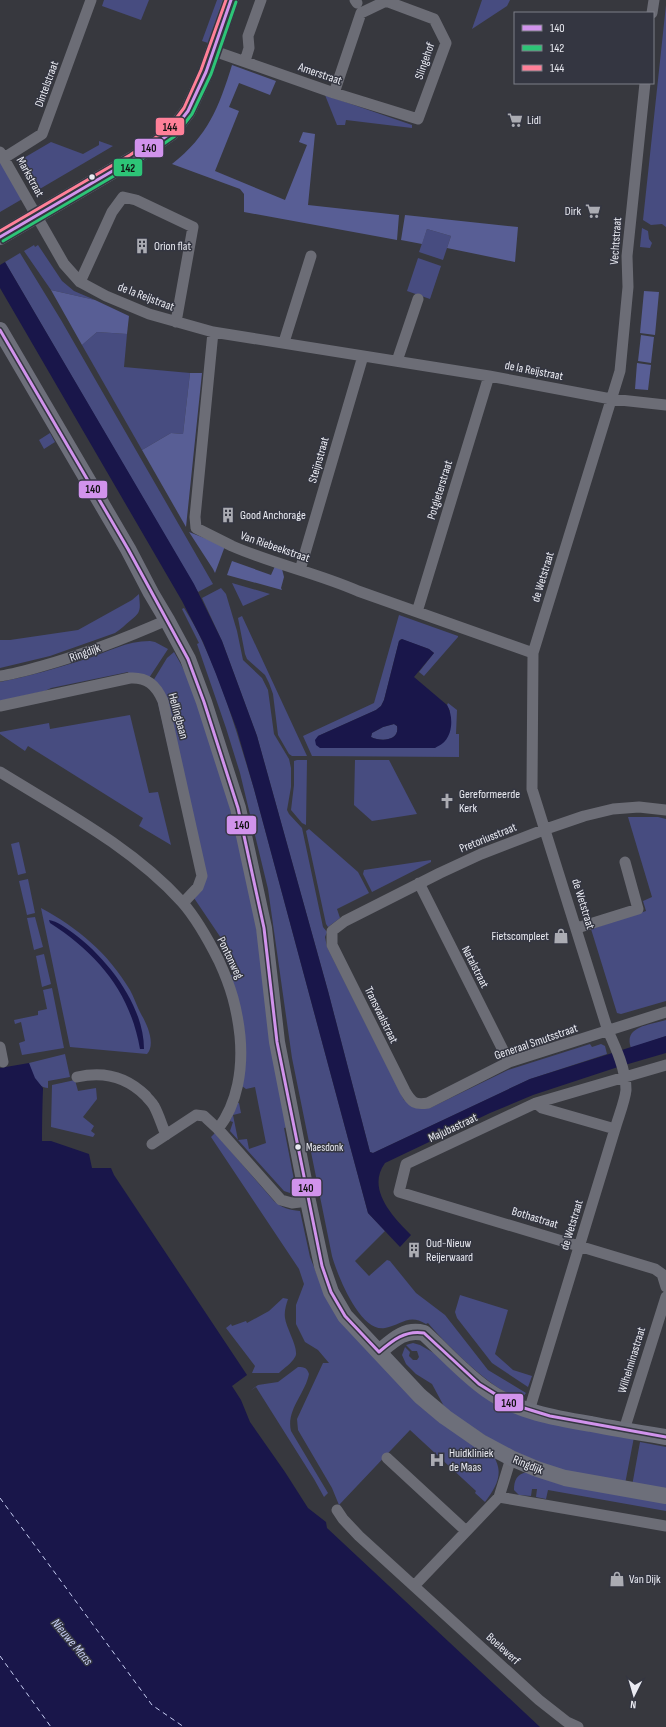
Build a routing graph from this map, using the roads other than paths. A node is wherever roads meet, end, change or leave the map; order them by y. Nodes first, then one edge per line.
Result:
1 (91, 0) edge
2 (231, 0) edge
3 (261, 0) edge
4 (654, 0) edge
5 (358, 6) edge
6 (652, 12) edge
7 (214, 51) junction
8 (245, 61) junction
9 (644, 84) edge
10 (334, 93) junction
11 (418, 119) joint
12 (2, 155) edge
13 (36, 215) junction
14 (0, 237) edge
15 (310, 256) dead end
16 (80, 282) junction
17 (418, 299) dead end
18 (176, 322) junction
19 (0, 330) edge
20 (213, 332) junction
21 (284, 342) junction
22 (363, 356) junction
23 (398, 361) junction
24 (489, 376) junction
25 (611, 399) junction
26 (666, 405) edge
27 (300, 570) junction
28 (417, 612) junction
29 (167, 620) junction
30 (533, 653) junction
31 (0, 676) edge
32 (0, 706) edge
33 (0, 772) edge
34 (666, 810) edge
35 (546, 829) junction
36 (625, 862) dead end
37 (419, 883) junction
38 (183, 903) junction
39 (577, 928) junction
40 (332, 932) joint
41 (666, 1012) edge
42 (608, 1031) junction
43 (0, 1047) edge
44 (3, 1062) dead end
45 (509, 1062) junction
46 (666, 1065) edge
47 (623, 1073) junction
48 (77, 1078) dead end
49 (536, 1103) junction
50 (418, 1104) joint
51 (218, 1129) junction
52 (615, 1129) junction
53 (166, 1135) junction
54 (152, 1144) dead end
55 (399, 1192) joint
56 (308, 1201) junction
57 (579, 1245) junction
58 (664, 1271) edge
59 (666, 1287) edge
60 (666, 1297) edge
61 (379, 1352) junction
62 (529, 1411) junction
63 (624, 1430) junction
64 (666, 1437) edge
65 (387, 1458) dead end
66 (511, 1458) junction
67 (666, 1496) edge
68 (499, 1497) junction
69 (338, 1510) dead end
70 (666, 1526) edge
71 (466, 1531) junction
72 (414, 1586) junction
73 (578, 1727) edge

1 - 12 street, Dintelstraat
2 - 7 street
3 - 8 street
4 - 6 street
5 - 10 street, Slingehof
5 - 11 street, Slingehof
7 - 8 street, Amerstraat
7 - 13 street
8 - 10 street, Amerstraat
9 - 25 street, Vechtstraat
10 - 11 street, Amerstraat
12 - 13 street, Markstraat
13 - 14 street
13 - 16 street, de la Reijstraat
15 - 21 street
16 - 18 street, de la Reijstraat
16 - 18 street
17 - 23 street
18 - 20 street, de la Reijstraat
19 - 29 street, Ringdijk
20 - 21 street, de la Reijstraat
20 - 27 street, Van Riebeekstraat
21 - 22 street, de la Reijstraat
22 - 23 street, de la Reijstraat
22 - 27 street, Steijnstraat
23 - 24 street, de la Reijstraat
24 - 25 street, de la Reijstraat
24 - 28 street, Potgieterstraat
25 - 26 street, de la Reijstraat
25 - 30 street, de Wetstraat
27 - 28 street, Van Riebeekstraat
28 - 30 street, Van Riebeekstraat
29 - 31 street, Ringdijk
29 - 56 street, Ringdijk
30 - 35 street, de Wetstraat
32 - 38 street, Hellingbaan
33 - 38 street, Pontonweg
34 - 35 street, Pretoriusstraat
35 - 37 street, Pretoriusstraat
35 - 39 street, de Wetstraat
36 - 39 street
37 - 40 street, Pretoriusstraat
37 - 45 street, Natalstraat
38 - 51 street, Pontonweg
39 - 42 street, de Wetstraat
40 - 50 street, Transvaalstraat
41 - 42 street, Generaal Smutsstraat
42 - 45 street, Generaal Smutsstraat
42 - 47 street, de Wetstraat
43 - 44 street
45 - 50 street, Generaal Smutsstraat
46 - 47 street, Majubastraat
47 - 49 street, Majubastraat
47 - 52 street, de Wetstraat
48 - 53 street
49 - 52 street
49 - 55 street, Majubastraat
51 - 53 street
51 - 56 street
52 - 57 street, de Wetstraat
53 - 54 street
55 - 57 street, Bothastraat
56 - 61 street, Ringdijk
57 - 58 street, Bothastraat
57 - 62 street, de Wetstraat
58 - 59 street
60 - 63 street, Wilhelminastraat
61 - 62 street
61 - 66 street, Ringdijk
62 - 63 street
63 - 64 street
65 - 71 street
66 - 67 street, Ringdijk
66 - 68 street
68 - 70 street
68 - 71 street
69 - 72 street, Boelewerf
71 - 72 street
72 - 73 street, Boelewerf

